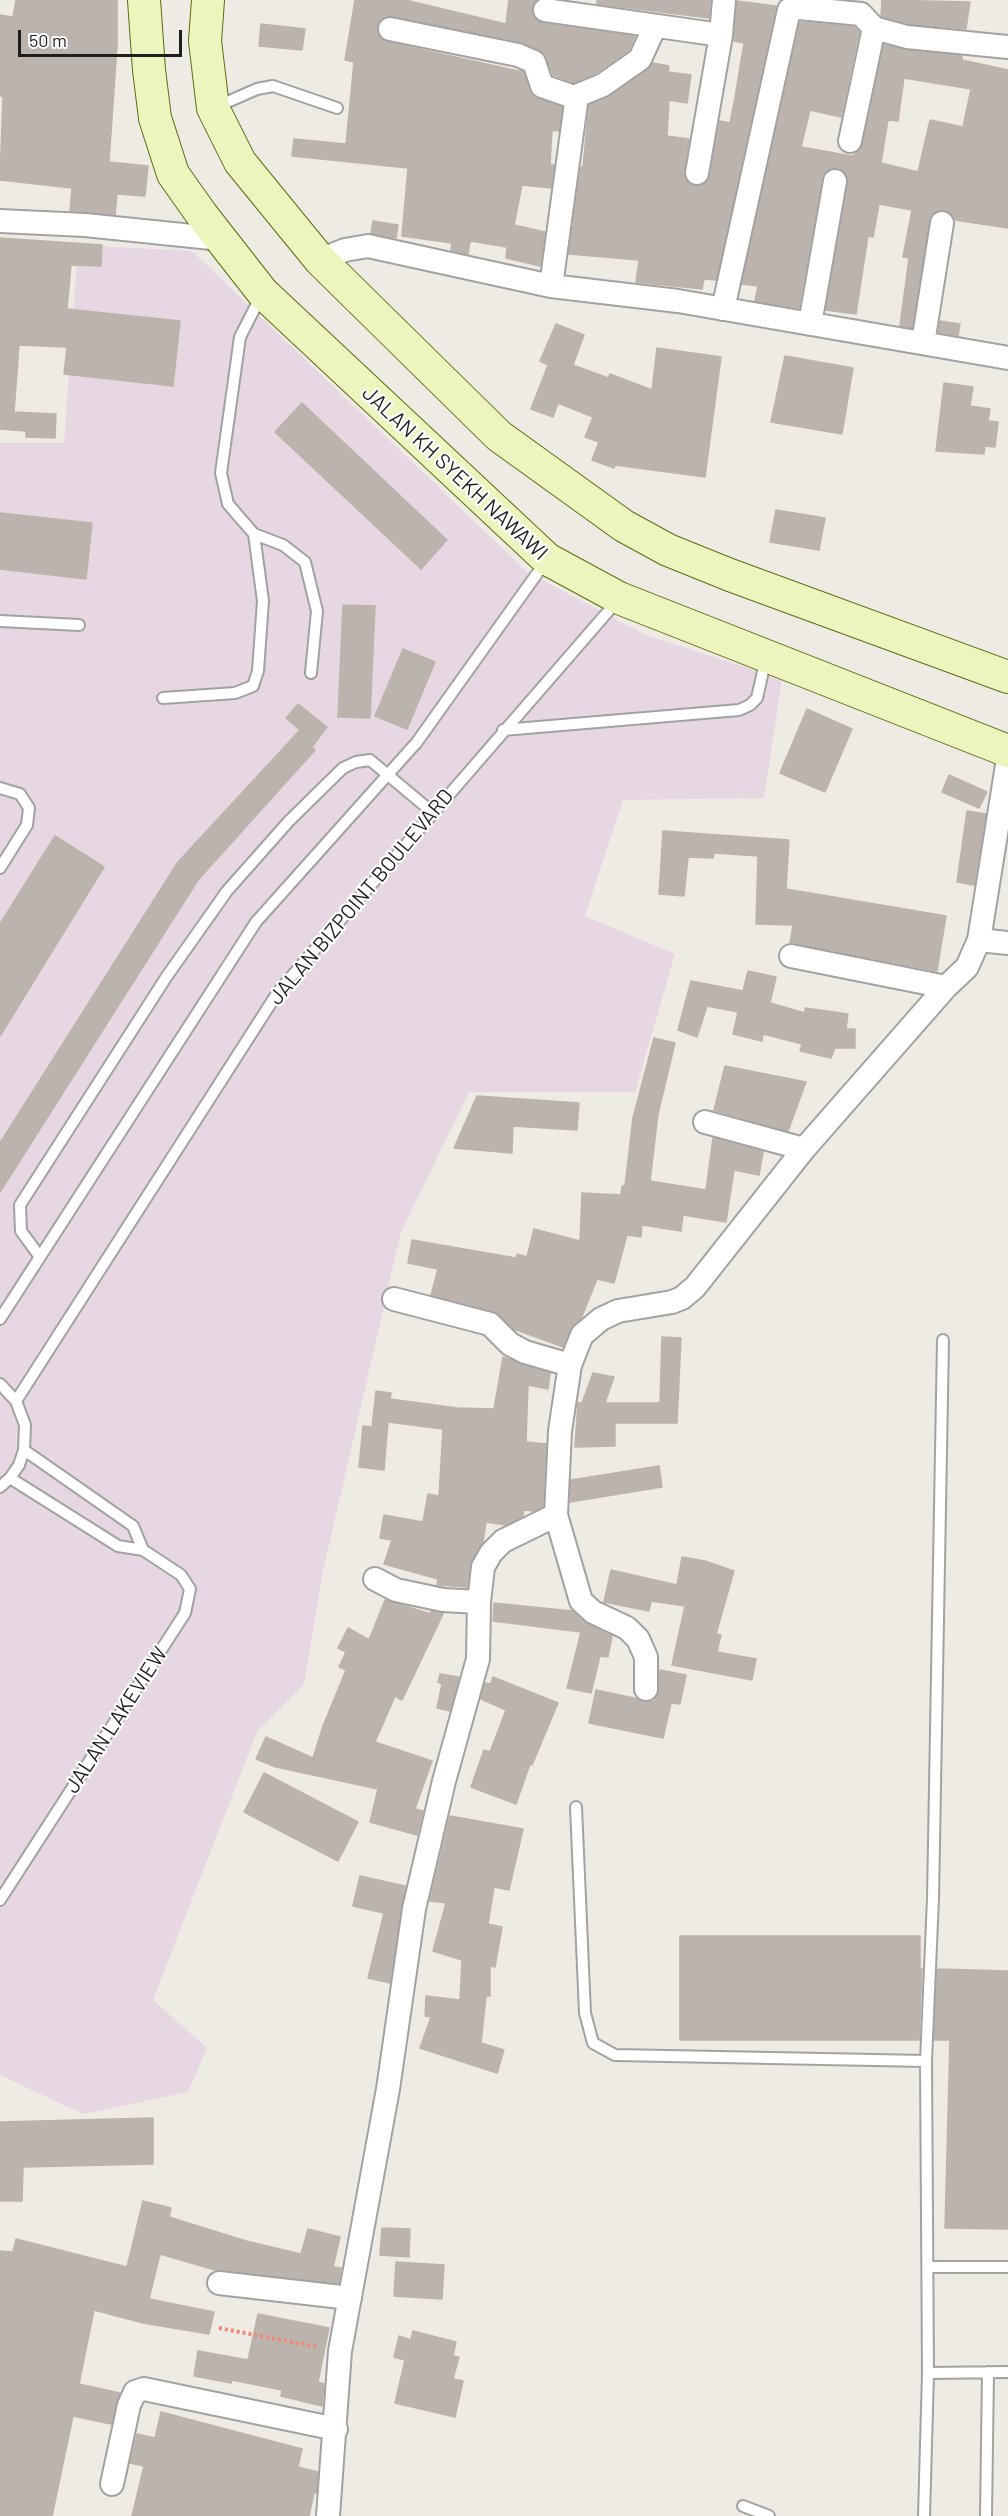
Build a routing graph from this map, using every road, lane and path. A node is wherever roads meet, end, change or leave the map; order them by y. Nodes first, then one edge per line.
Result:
1 (144, 0) edge
2 (208, 0) edge
3 (724, 0) edge
4 (545, 10) dead end
5 (655, 26) junction
6 (874, 28) junction
7 (390, 29) dead end
8 (721, 36) junction
9 (1008, 47) edge
10 (574, 97) junction
11 (213, 108) junction
12 (337, 108) dead end
13 (850, 141) dead end
14 (697, 173) dead end
15 (836, 181) dead end
16 (0, 220) edge
17 (942, 223) dead end
18 (220, 239) junction
19 (320, 260) junction
20 (551, 285) junction
21 (262, 293) junction
22 (723, 309) junction
23 (810, 324) junction
24 (922, 343) junction
25 (1008, 358) edge
26 (254, 534) junction
27 (547, 559) junction
28 (619, 598) junction
29 (0, 621) edge
30 (79, 625) dead end
31 (767, 655) junction
32 (311, 673) dead end
33 (1008, 676) edge
34 (163, 698) dead end
35 (503, 730) junction
36 (1008, 751) edge
37 (1008, 759) edge
38 (388, 774) junction
39 (0, 788) edge
40 (432, 812) junction
41 (0, 868) edge
42 (979, 940) junction
43 (1008, 943) edge
44 (791, 956) dead end
45 (946, 987) junction
46 (705, 1122) dead end
47 (804, 1149) junction
48 (40, 1257) junction
49 (394, 1299) dead end
50 (0, 1319) edge
51 (943, 1340) dead end
52 (570, 1365) junction
53 (0, 1384) edge
54 (16, 1401) junction
55 (24, 1450) junction
56 (10, 1478) junction
57 (0, 1486) edge
58 (556, 1515) junction
59 (143, 1550) junction
60 (375, 1579) dead end
61 (479, 1602) junction
62 (646, 1689) dead end
63 (576, 1807) dead end
64 (0, 1900) edge
65 (926, 2061) junction
66 (928, 2267) junction
67 (1008, 2267) edge
68 (219, 2283) dead end
69 (350, 2298) junction
70 (219, 2328) dead end
71 (340, 2351) junction
72 (988, 2372) junction
73 (1008, 2372) edge
74 (928, 2373) junction
75 (336, 2429) junction
76 (112, 2484) dead end
77 (743, 2506) dead end
78 (328, 2516) edge
79 (769, 2516) edge
80 (924, 2516) edge
81 (986, 2516) edge

1 - 18 main road, JALAN KH SYEKH NAWAWI
2 - 11 main road
3 - 8 street
4 - 5 street
5 - 8 street
5 - 10 street
6 - 9 street
6 - 13 street
6 - 22 street
7 - 10 street
8 - 14 street
10 - 20 street
11 - 12 lane
11 - 19 main road
15 - 23 street
16 - 18 street
17 - 24 street
18 - 21 main road, JALAN KH SYEKH NAWAWI
19 - 20 street
19 - 33 main road
20 - 22 street
21 - 26 lane
21 - 27 main road, JALAN KH SYEKH NAWAWI
22 - 23 street
23 - 24 street
24 - 25 street
26 - 32 lane
26 - 34 lane
27 - 28 main road, JALAN KH SYEKH NAWAWI
27 - 38 lane
28 - 31 main road, JALAN KH SYEKH NAWAWI
28 - 35 lane, JALAN BIZPOINT BOULEVARD
29 - 30 lane
31 - 35 lane
31 - 36 main road, JALAN KH SYEKH NAWAWI
35 - 40 lane, JALAN BIZPOINT BOULEVARD
37 - 42 street
38 - 40 lane
38 - 48 lane
38 - 48 lane
39 - 41 lane
40 - 54 lane, JALAN BIZPOINT BOULEVARD
42 - 43 street
42 - 45 street
44 - 45 street
45 - 47 street
46 - 47 street
47 - 52 street
48 - 50 lane
49 - 52 street
51 - 65 lane
52 - 58 street
53 - 54 lane
54 - 55 lane
55 - 56 lane
55 - 59 lane
56 - 57 lane
56 - 59 lane
58 - 61 street
58 - 62 street
59 - 64 lane, JALAN LAKEVIEW
60 - 61 street
61 - 69 street
63 - 65 lane
65 - 66 lane
66 - 67 lane
66 - 74 lane
68 - 69 street
69 - 71 street
70 - 71 path
71 - 75 street
72 - 73 lane
72 - 74 lane
72 - 81 lane
74 - 80 lane
75 - 76 street
75 - 78 street
77 - 79 lane

